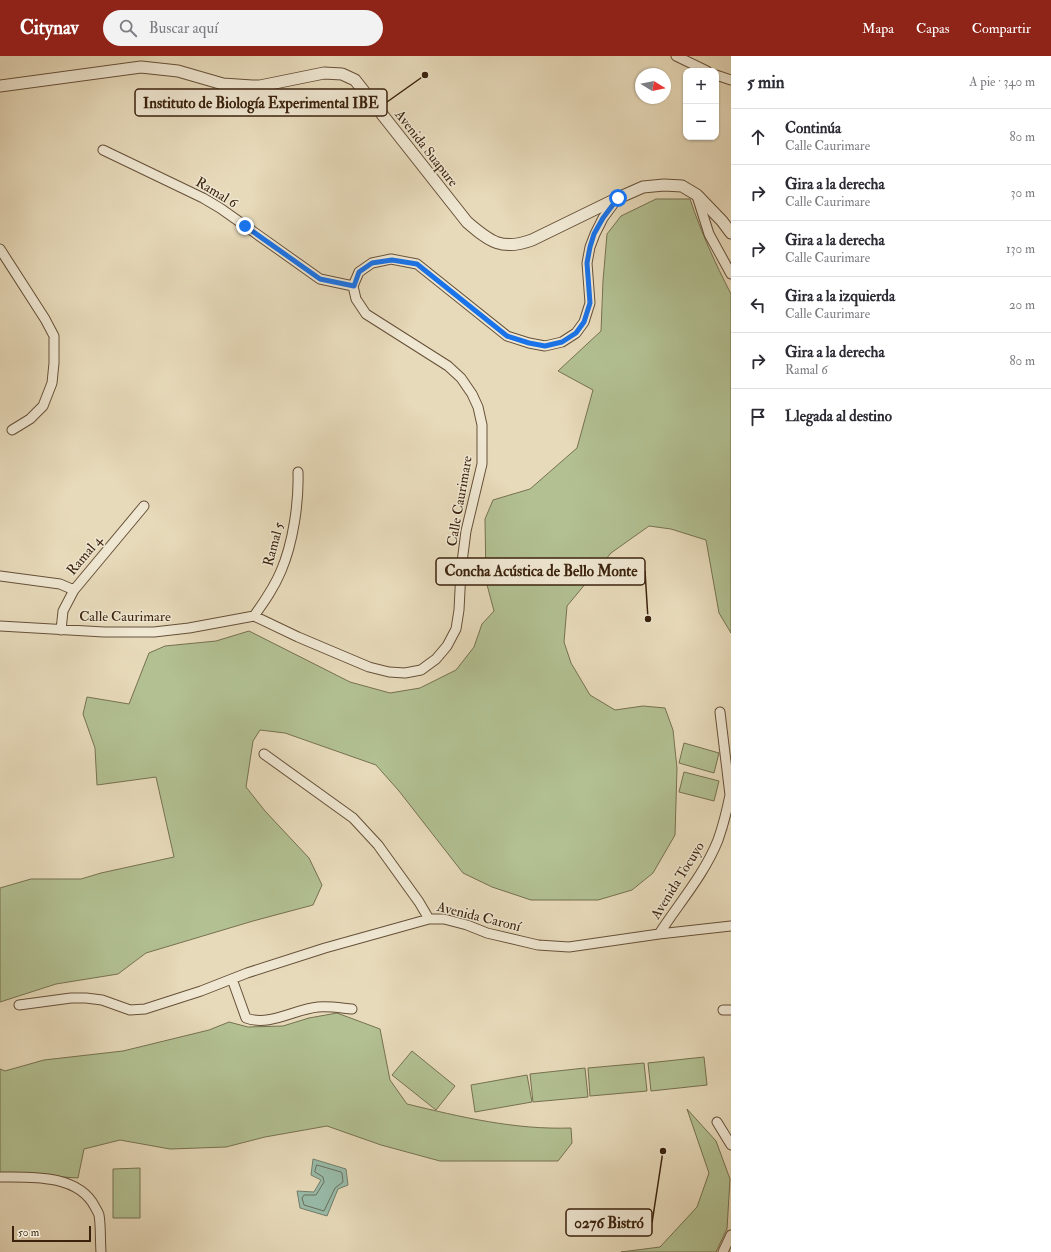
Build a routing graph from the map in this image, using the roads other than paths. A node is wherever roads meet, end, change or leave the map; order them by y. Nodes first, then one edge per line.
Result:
1 (676, 56) edge
2 (701, 68) edge
3 (719, 76) edge
4 (731, 80) edge
5 (0, 86) edge
6 (103, 150) dead end
7 (697, 195) junction
8 (618, 198) junction
9 (731, 233) edge
10 (0, 249) edge
11 (731, 274) edge
12 (354, 286) junction
13 (12, 430) dead end
14 (298, 472) dead end
15 (144, 506) dead end
16 (0, 576) edge
17 (74, 590) junction
18 (254, 616) junction
19 (0, 626) edge
20 (61, 630) junction
21 (720, 712) dead end
22 (264, 754) dead end
23 (731, 796) edge
24 (429, 919) junction
25 (731, 926) edge
26 (659, 934) junction
27 (232, 978) junction
28 (19, 1005) dead end
29 (352, 1009) dead end
30 (717, 1122) dead end
31 (731, 1145) edge
32 (0, 1177) edge
33 (731, 1235) edge
34 (100, 1252) edge
35 (723, 1252) edge

1 - 2 street
3 - 4 street
5 - 8 street, Avenida Suapure
6 - 12 street, Ramal 6
7 - 8 street, Avenida Suapure
7 - 9 street, Avenida Suapure
7 - 11 street
8 - 12 street
10 - 13 street
12 - 18 street, Calle Caurimare
14 - 18 street, Ramal 5
15 - 17 street, Ramal 4
16 - 17 street
17 - 20 street, Ramal 4
18 - 20 street, Calle Caurimare
19 - 20 street, Calle Caurimare
21 - 23 street
22 - 24 street, Avenida Caroní
23 - 26 street, Avenida Tocuyo
24 - 26 street, Avenida Caroní
24 - 27 street
25 - 26 street, Avenida Caroní
27 - 28 street
27 - 29 street
30 - 31 street
32 - 34 street
33 - 35 street

